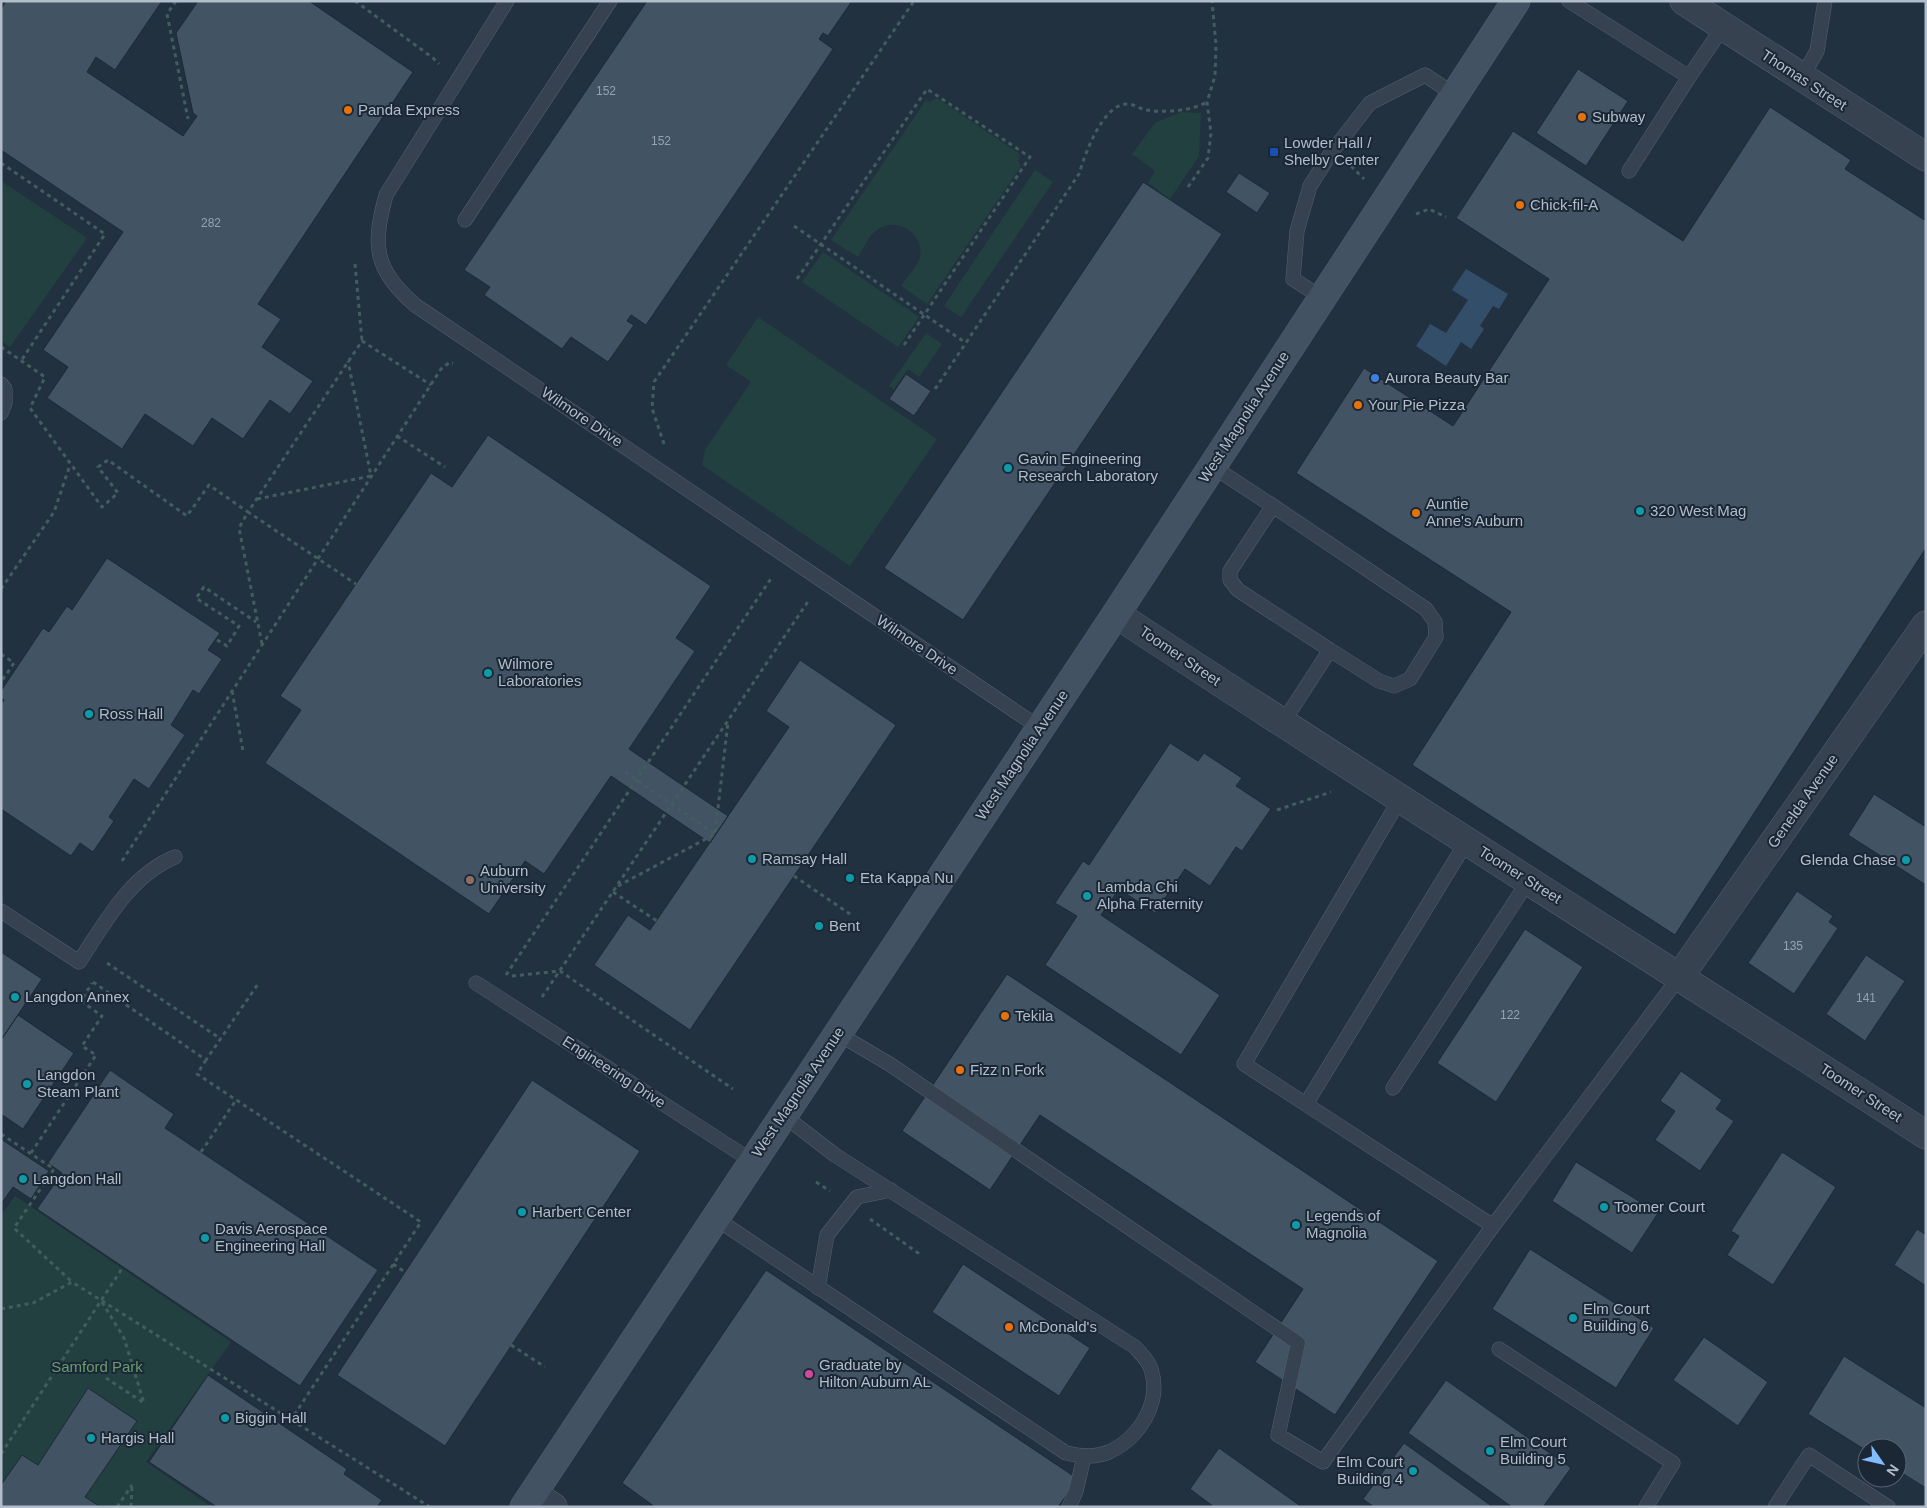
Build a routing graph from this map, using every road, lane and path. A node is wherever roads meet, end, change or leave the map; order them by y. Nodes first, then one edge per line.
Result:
1 (176, 1) edge
2 (507, 1) edge
3 (610, 1) edge
4 (914, 1) edge
5 (1212, 1) edge
6 (1516, 1) edge
7 (1569, 1) edge
8 (1684, 1) edge
9 (1825, 1) edge
10 (1723, 27) junction
11 (1689, 77) junction
12 (1801, 79) junction
13 (1455, 94) junction
14 (1207, 102) junction
15 (188, 119) dead end
16 (1926, 157) edge
17 (1, 163) edge
18 (1348, 164) dead end
19 (1629, 171) dead end
20 (1366, 181) dead end
21 (1188, 187) dead end
22 (1415, 214) dead end
23 (1446, 217) dead end
24 (465, 220) dead end
25 (794, 226) dead end
26 (820, 244) junction
27 (797, 278) dead end
28 (1322, 298) junction
29 (923, 316) junction
30 (966, 344) junction
31 (904, 345) dead end
32 (1, 347) edge
33 (21, 361) junction
34 (348, 361) junction
35 (460, 365) dead end
36 (1, 384) edge
37 (431, 385) junction
38 (935, 389) dead end
39 (1, 412) edge
40 (397, 436) junction
41 (665, 446) dead end
42 (70, 465) junction
43 (1212, 466) junction
44 (445, 467) dead end
45 (370, 476) junction
46 (257, 499) junction
47 (1273, 506) junction
48 (248, 512) junction
49 (316, 559) junction
50 (774, 574) dead end
51 (356, 584) dead end
52 (1, 589) edge
53 (809, 599) dead end
54 (1116, 614) junction
55 (256, 622) junction
56 (1926, 625) edge
57 (216, 640) dead end
58 (262, 644) junction
59 (1330, 650) junction
60 (1, 654) edge
61 (1, 682) edge
62 (232, 690) junction
63 (728, 721) junction
64 (1282, 724) junction
65 (1040, 728) junction
66 (243, 751) dead end
67 (625, 772) dead end
68 (636, 780) junction
69 (1332, 792) dead end
70 (1400, 799) junction
71 (672, 804) junction
72 (1277, 810) dead end
73 (715, 834) junction
74 (1467, 842) junction
75 (175, 857) dead end
76 (118, 866) dead end
77 (794, 876) dead end
78 (1529, 880) junction
79 (617, 887) junction
80 (613, 892) junction
81 (1, 911) edge
82 (850, 914) dead end
83 (657, 921) dead end
84 (102, 969) dead end
85 (560, 971) junction
86 (97, 976) dead end
87 (1680, 976) junction
88 (93, 982) junction
89 (476, 983) dead end
90 (258, 984) dead end
91 (540, 1000) dead end
92 (837, 1033) junction
93 (220, 1039) junction
94 (206, 1060) junction
95 (1393, 1088) dead end
96 (733, 1089) dead end
97 (236, 1100) junction
98 (1306, 1104) junction
99 (783, 1115) junction
100 (1, 1134) edge
101 (1926, 1135) edge
102 (201, 1152) dead end
103 (31, 1153) junction
104 (752, 1161) junction
105 (891, 1190) junction
106 (715, 1218) junction
107 (1494, 1226) junction
108 (393, 1264) junction
109 (123, 1267) dead end
110 (405, 1272) dead end
111 (72, 1282) junction
112 (818, 1288) junction
113 (102, 1302) junction
114 (1, 1309) edge
115 (512, 1345) dead end
116 (1499, 1349) dead end
117 (545, 1367) dead end
118 (106, 1378) dead end
119 (291, 1420) junction
120 (1, 1454) edge
121 (1084, 1456) junction
122 (537, 1502) edge
123 (117, 1507) edge
124 (131, 1507) edge
125 (430, 1507) edge
126 (1069, 1507) edge
127 (1646, 1507) edge
128 (1775, 1507) edge
129 (1888, 1507) edge

1 - 15 path
2 - 65 lane, Wilmore Drive
3 - 24 lane
4 - 41 path
5 - 14 path
6 - 13 street, West Magnolia Avenue
7 - 11 lane
8 - 10 street, Thomas Street
9 - 12 lane
10 - 11 lane
10 - 12 street, Thomas Street
11 - 19 lane
12 - 16 street, Thomas Street
13 - 28 street, West Magnolia Avenue
13 - 28 lane
14 - 21 path
14 - 30 path
17 - 33 path
18 - 20 path
22 - 23 path
25 - 26 path
26 - 27 path
26 - 29 path
26 - 29 path
28 - 43 street, West Magnolia Avenue
29 - 30 path
29 - 31 path
30 - 38 path
32 - 33 path
33 - 42 path
34 - 37 path
34 - 45 path
34 - 46 path
35 - 37 path
36 - 39 lane
37 - 40 path
40 - 44 path
40 - 45 path
42 - 48 path
42 - 52 path
43 - 47 lane
43 - 54 street, West Magnolia Avenue
45 - 46 path
45 - 49 path
46 - 48 path
47 - 59 lane
47 - 59 lane
48 - 49 path
48 - 55 path
49 - 51 path
49 - 58 path
50 - 68 path
53 - 63 path
54 - 64 street, Toomer Street
54 - 65 street, West Magnolia Avenue
55 - 57 path
55 - 58 path
56 - 87 street, Genelda Avenue
58 - 62 path
59 - 64 lane
60 - 61 path
62 - 66 path
62 - 76 path
63 - 71 path
63 - 73 path
64 - 70 street, Toomer Street
65 - 92 street, West Magnolia Avenue
67 - 68 path
68 - 71 path
68 - 85 path
69 - 72 path
70 - 74 street, Toomer Street
70 - 98 lane
71 - 73 path
71 - 79 path
73 - 79 path
74 - 78 street, Toomer Street
74 - 98 lane
75 - 81 lane
77 - 82 path
78 - 87 street, Toomer Street
78 - 95 lane
79 - 80 path
80 - 83 path
80 - 85 path
84 - 93 path
85 - 91 path
85 - 96 path
86 - 88 path
87 - 101 street, Toomer Street
87 - 107 lane
88 - 94 path
88 - 103 path
89 - 104 lane, Engineering Drive
90 - 93 path
92 - 99 street, West Magnolia Avenue
92 - 107 lane
93 - 94 path
94 - 97 path
97 - 102 path
97 - 108 path
98 - 107 lane
99 - 104 street, West Magnolia Avenue
99 - 105 lane
100 - 103 path
103 - 111 path
104 - 106 street, West Magnolia Avenue
105 - 112 lane
105 - 121 lane
106 - 112 lane
106 - 122 street, West Magnolia Avenue
108 - 110 path
108 - 119 path
109 - 113 path
111 - 113 path
111 - 114 path
112 - 121 lane
113 - 118 path
113 - 119 path
113 - 120 path
115 - 117 path
116 - 127 lane
119 - 125 path
121 - 126 lane
123 - 124 path
128 - 129 lane

